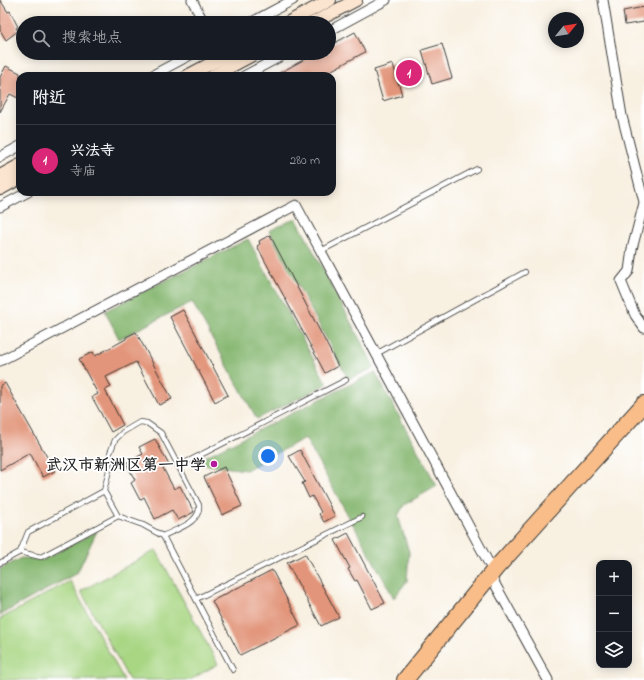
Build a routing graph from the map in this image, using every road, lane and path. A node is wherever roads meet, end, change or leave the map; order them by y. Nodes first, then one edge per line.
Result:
1 (192, 0) edge
2 (293, 0) edge
3 (330, 0) edge
4 (356, 0) edge
5 (386, 0) edge
6 (603, 0) edge
7 (200, 16) edge
8 (263, 16) edge
9 (300, 16) edge
10 (326, 16) edge
11 (336, 27) edge
12 (181, 60) edge
13 (215, 60) edge
14 (243, 60) edge
15 (274, 60) edge
16 (158, 72) edge
17 (195, 72) edge
18 (220, 72) edge
19 (251, 72) edge
20 (16, 148) edge
21 (0, 157) edge
22 (16, 167) edge
23 (477, 169) dead end
24 (0, 176) edge
25 (16, 180) edge
26 (0, 189) edge
27 (21, 196) edge
28 (644, 202) edge
29 (0, 207) edge
30 (321, 251) junction
31 (525, 272) dead end
32 (644, 328) edge
33 (376, 354) junction
34 (0, 361) edge
35 (346, 380) dead end
36 (644, 404) edge
37 (178, 466) junction
38 (104, 491) junction
39 (118, 516) junction
40 (362, 517) dead end
41 (163, 536) junction
42 (20, 552) junction
43 (0, 563) edge
44 (491, 573) junction
45 (196, 599) junction
46 (233, 670) dead end
47 (405, 680) edge
48 (548, 680) edge

1 - 7 street
2 - 8 street
3 - 9 main road
4 - 10 main road
5 - 11 street
6 - 28 street
12 - 16 street
13 - 17 main road
14 - 18 main road
15 - 19 street
20 - 21 street
22 - 24 main road
23 - 30 lane
25 - 26 main road
27 - 29 street
28 - 32 street
30 - 33 street
30 - 34 street
31 - 33 lane
33 - 44 street
35 - 37 lane
36 - 44 highway
37 - 38 lane
37 - 41 lane
38 - 39 lane
38 - 42 lane
39 - 41 lane
39 - 42 lane
40 - 45 lane
41 - 45 lane
42 - 43 lane
44 - 47 highway
44 - 48 street
45 - 46 lane

